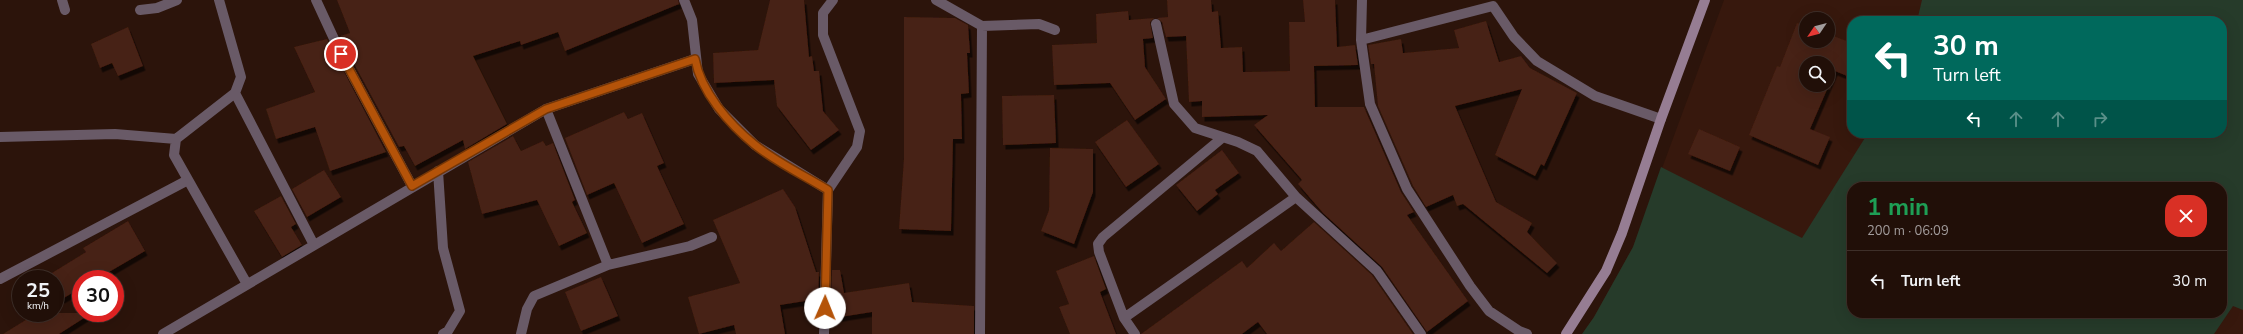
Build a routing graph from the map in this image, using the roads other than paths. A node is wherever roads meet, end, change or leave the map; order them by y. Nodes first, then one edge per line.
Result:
1 (62, 0) edge
2 (177, 0) edge
3 (219, 0) edge
4 (316, 0) edge
5 (684, 0) edge
6 (833, 0) edge
7 (936, 0) edge
8 (1362, 0) edge
9 (1705, 0) edge
10 (1492, 3) edge
11 (65, 10) dead end
12 (140, 10) dead end
13 (1156, 24) dead end
14 (982, 26) junction
15 (1055, 30) dead end
16 (1362, 40) junction
17 (695, 59) junction
18 (235, 93) junction
19 (546, 109) junction
20 (1661, 119) junction
21 (0, 137) edge
22 (176, 138) junction
23 (1222, 138) junction
24 (438, 171) junction
25 (188, 180) junction
26 (412, 186) junction
27 (828, 190) junction
28 (1296, 197) junction
29 (712, 237) dead end
30 (314, 245) junction
31 (608, 265) junction
32 (0, 279) edge
33 (247, 284) junction
34 (1124, 318) junction
35 (163, 334) edge
36 (443, 334) edge
37 (521, 334) edge
38 (824, 334) edge
39 (980, 334) edge
40 (1135, 334) edge
41 (1421, 334) edge
42 (1527, 334) edge
43 (1566, 334) edge

1 - 11 street
2 - 12 street
3 - 18 street
4 - 26 street
5 - 17 street
6 - 27 street
7 - 14 street
8 - 16 street
9 - 20 main road
10 - 16 street
10 - 20 street
13 - 23 street
14 - 15 street
14 - 39 street
16 - 42 street
17 - 19 street
17 - 27 street
18 - 22 street
18 - 30 street
19 - 24 street
19 - 31 street
20 - 43 main road
21 - 22 street
22 - 25 street
23 - 28 street
23 - 34 street
24 - 26 street
24 - 36 street
25 - 32 street
25 - 33 street
26 - 30 street
27 - 38 street
28 - 34 street
28 - 41 street
29 - 31 street
30 - 33 street
31 - 37 street
33 - 35 street
34 - 40 street

